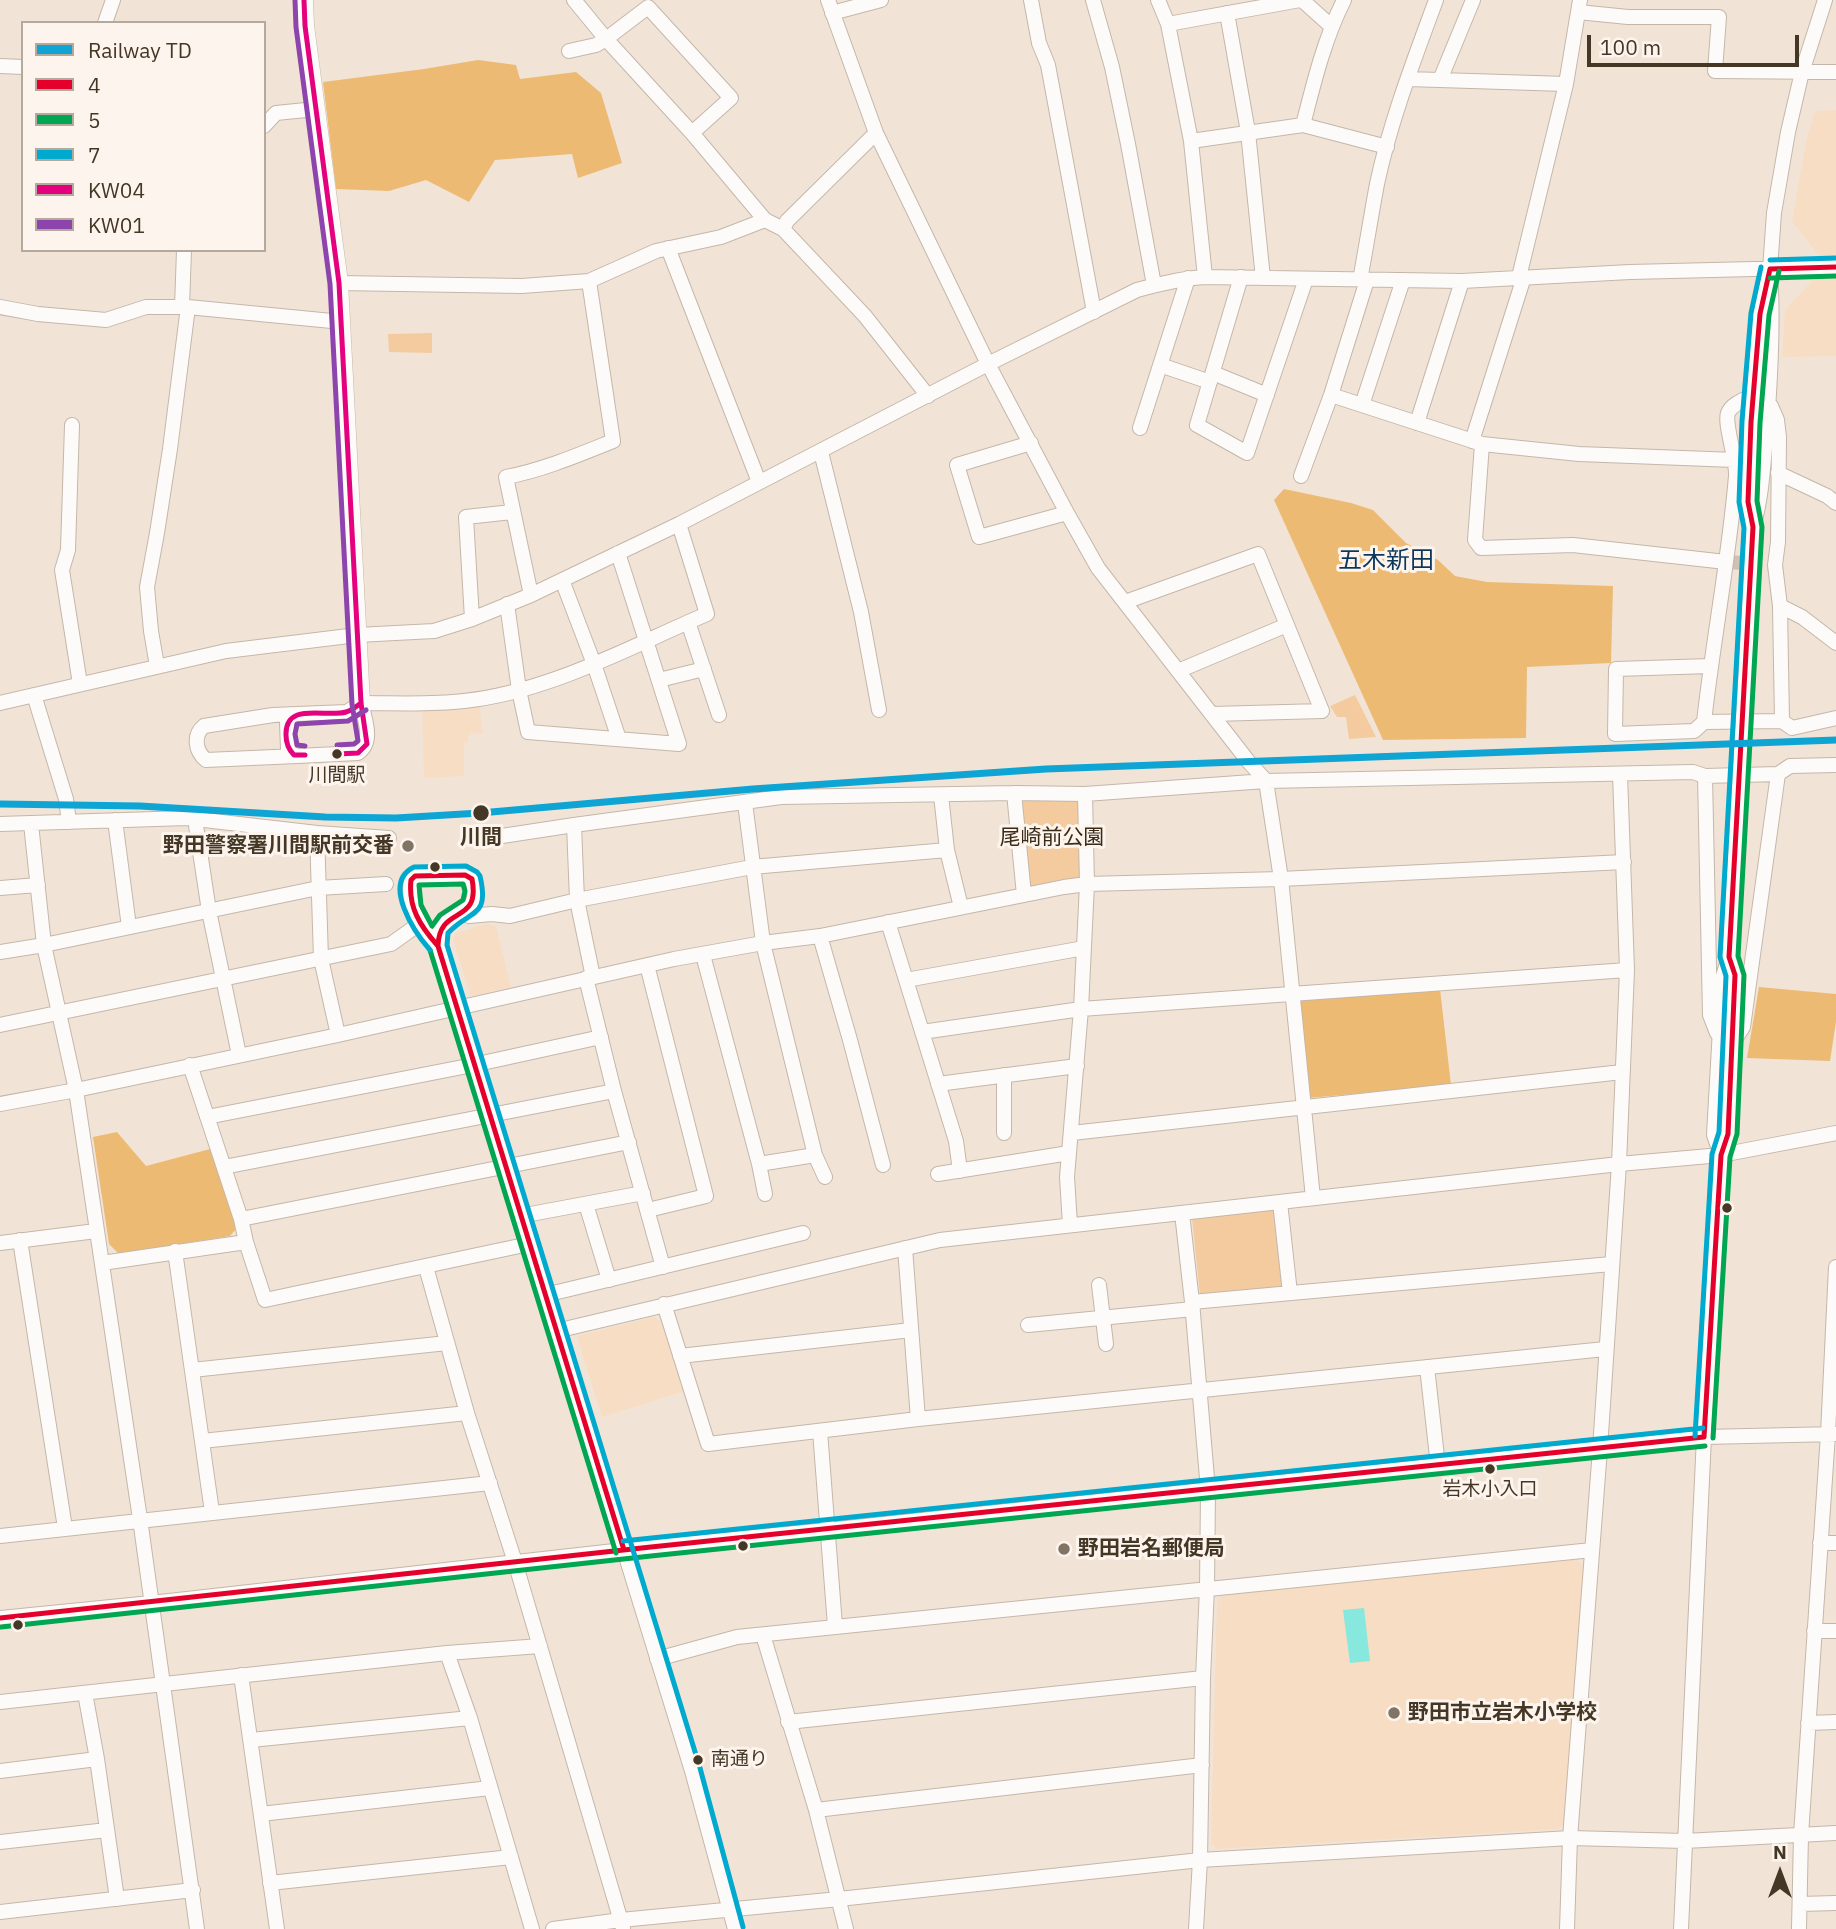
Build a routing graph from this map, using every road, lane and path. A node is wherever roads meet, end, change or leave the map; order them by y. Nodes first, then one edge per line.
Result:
1 (113, 0) edge
2 (304, 0) edge
3 (573, 0) edge
4 (881, 0) edge
5 (1031, 0) edge
6 (1093, 0) edge
7 (1158, 0) edge
8 (1301, 0) edge
9 (1344, 0) edge
10 (1436, 0) edge
11 (1473, 0) edge
12 (1825, 0) edge
13 (830, 6) edge
14 (1579, 6) edge
15 (1227, 13) junction
16 (106, 21) edge
17 (1168, 24) junction
18 (1331, 26) junction
19 (606, 39) junction
20 (569, 51) dead end
21 (0, 66) edge
22 (21, 67) edge
23 (1802, 72) junction
24 (1836, 72) edge
25 (1408, 79) junction
26 (1440, 80) junction
27 (1566, 84) junction
28 (316, 109) junction
29 (266, 124) edge
30 (1303, 125) junction
31 (1248, 132) junction
32 (692, 133) junction
33 (876, 133) junction
34 (1191, 141) junction
35 (1387, 147) junction
36 (765, 220) junction
37 (783, 229) junction
38 (668, 248) junction
39 (184, 252) edge
40 (1836, 267) edge
41 (1770, 269) junction
42 (1205, 277) junction
43 (1522, 277) junction
44 (1188, 278) junction
45 (1241, 278) junction
46 (1263, 278) junction
47 (1306, 279) junction
48 (1364, 280) junction
49 (1403, 280) junction
50 (589, 281) junction
51 (1462, 281) junction
52 (339, 283) junction
53 (1154, 285) junction
54 (0, 307) edge
55 (185, 307) junction
56 (1094, 312) junction
57 (342, 322) junction
58 (988, 364) junction
59 (1160, 365) junction
60 (1211, 377) junction
61 (1331, 394) junction
62 (928, 396) junction
63 (1267, 396) junction
64 (1762, 397) junction
65 (1362, 405) junction
66 (1417, 423) junction
67 (72, 425) dead end
68 (1140, 428) dead end
69 (1031, 443) junction
70 (1477, 443) junction
71 (821, 452) junction
72 (1735, 460) junction
73 (1778, 473) junction
74 (1301, 476) dead end
75 (759, 482) junction
76 (1836, 503) edge
77 (512, 512) junction
78 (1067, 513) junction
79 (679, 524) junction
80 (618, 553) junction
81 (1726, 562) junction
82 (562, 580) junction
83 (531, 595) junction
84 (1125, 602) junction
85 (507, 604) junction
86 (1780, 606) junction
87 (472, 619) junction
88 (688, 622) junction
89 (1287, 625) junction
90 (357, 635) junction
91 (646, 640) junction
92 (1836, 643) edge
93 (594, 664) junction
94 (158, 666) junction
95 (1710, 666) junction
96 (704, 668) junction
97 (1178, 671) junction
98 (659, 680) junction
99 (80, 684) junction
100 (519, 690) junction
101 (34, 695) junction
102 (0, 703) edge
103 (879, 710) dead end
104 (358, 712) junction
105 (297, 714) junction
106 (1212, 714) junction
107 (719, 715) dead end
108 (1836, 718) edge
109 (1782, 721) junction
110 (1704, 722) junction
111 (619, 739) junction
112 (297, 756) junction
113 (1836, 765) edge
114 (1620, 774) junction
115 (1778, 774) junction
116 (1704, 776) junction
117 (1266, 781) junction
118 (1014, 793) junction
119 (1085, 794) junction
120 (942, 795) junction
121 (745, 803) junction
122 (195, 819) junction
123 (115, 820) junction
124 (69, 822) junction
125 (0, 824) edge
126 (31, 824) junction
127 (574, 825) junction
128 (317, 833) junction
129 (502, 836) dead end
130 (389, 838) dead end
131 (947, 850) junction
132 (1623, 862) junction
133 (752, 867) junction
134 (1280, 879) junction
135 (386, 884) dead end
136 (1087, 884) junction
137 (38, 885) junction
138 (0, 888) edge
139 (318, 888) junction
140 (1024, 895) junction
141 (577, 900) junction
142 (961, 907) junction
143 (209, 911) junction
144 (464, 912) junction
145 (888, 922) junction
146 (419, 924) junction
147 (129, 927) junction
148 (820, 936) junction
149 (763, 943) junction
150 (44, 945) junction
151 (438, 946) junction
152 (1084, 948) junction
153 (0, 952) edge
154 (703, 955) junction
155 (321, 959) junction
156 (647, 965) junction
157 (1627, 970) junction
158 (589, 977) junction
159 (223, 979) junction
160 (906, 980) junction
161 (1292, 993) junction
162 (456, 1009) junction
163 (1082, 1009) junction
164 (59, 1014) junction
165 (0, 1025) edge
166 (922, 1032) junction
167 (338, 1035) junction
168 (601, 1037) junction
169 (1726, 1044) junction
170 (239, 1055) junction
171 (190, 1065) junction
172 (473, 1065) junction
173 (1077, 1066) junction
174 (1622, 1072) junction
175 (1004, 1075) junction
176 (938, 1084) junction
177 (76, 1090) junction
178 (614, 1091) junction
179 (0, 1104) edge
180 (1304, 1107) junction
181 (489, 1115) junction
182 (207, 1117) junction
183 (1004, 1133) dead end
184 (1072, 1133) junction
185 (1836, 1133) edge
186 (629, 1142) junction
187 (1069, 1153) junction
188 (815, 1155) junction
189 (1721, 1155) junction
190 (759, 1164) junction
191 (1619, 1164) junction
192 (883, 1165) dead end
193 (505, 1166) junction
194 (224, 1167) junction
195 (960, 1171) junction
196 (938, 1174) dead end
197 (825, 1177) dead end
198 (643, 1193) junction
199 (765, 1194) dead end
200 (1312, 1198) junction
201 (1280, 1202) junction
202 (586, 1204) junction
203 (648, 1210) junction
204 (1182, 1213) junction
205 (520, 1216) junction
206 (241, 1219) junction
207 (1070, 1225) junction
208 (96, 1231) junction
209 (803, 1233) dead end
210 (20, 1240) junction
211 (246, 1242) junction
212 (0, 1243) edge
213 (529, 1244) junction
214 (905, 1248) junction
215 (175, 1251) junction
216 (102, 1263) junction
217 (1611, 1264) junction
218 (426, 1266) junction
219 (1836, 1267) edge
220 (663, 1268) junction
221 (609, 1280) junction
222 (1099, 1284) dead end
223 (1290, 1293) junction
224 (545, 1295) junction
225 (664, 1304) junction
226 (1193, 1306) junction
227 (1103, 1318) junction
228 (1028, 1325) dead end
229 (911, 1330) junction
230 (556, 1331) junction
231 (447, 1343) junction
232 (1106, 1344) dead end
233 (1605, 1349) junction
234 (680, 1356) junction
235 (1427, 1367) junction
236 (192, 1370) junction
237 (1199, 1391) junction
238 (467, 1413) junction
239 (918, 1419) junction
240 (820, 1431) junction
241 (1832, 1434) edge
242 (1704, 1437) junction
243 (202, 1441) junction
244 (1600, 1449) junction
245 (1438, 1466) junction
246 (490, 1483) junction
247 (1208, 1490) junction
248 (212, 1512) junction
249 (140, 1519) junction
250 (65, 1528) junction
251 (827, 1530) junction
252 (0, 1536) edge
253 (1819, 1543) junction
254 (1836, 1543) edge
255 (624, 1550) junction
256 (1592, 1550) junction
257 (515, 1562) junction
258 (1207, 1588) junction
259 (151, 1603) junction
260 (0, 1618) edge
261 (835, 1626) junction
262 (1814, 1631) junction
263 (1836, 1631) edge
264 (763, 1635) junction
265 (540, 1646) junction
266 (447, 1653) junction
267 (657, 1658) junction
268 (241, 1675) junction
269 (1203, 1678) junction
270 (163, 1684) junction
271 (85, 1693) junction
272 (0, 1702) edge
273 (470, 1718) junction
274 (788, 1722) junction
275 (1836, 1722) edge
276 (1808, 1723) junction
277 (251, 1740) junction
278 (97, 1759) junction
279 (1202, 1765) junction
280 (0, 1770) edge
281 (490, 1787) junction
282 (816, 1810) junction
283 (261, 1814) junction
284 (107, 1829) junction
285 (1836, 1833) edge
286 (1801, 1835) junction
287 (1570, 1838) junction
288 (1685, 1841) junction
289 (0, 1842) edge
290 (511, 1857) junction
291 (1200, 1860) junction
292 (271, 1883) junction
293 (193, 1890) junction
294 (117, 1899) junction
295 (839, 1899) junction
296 (1836, 1903) edge
297 (1800, 1904) junction
298 (731, 1910) junction
299 (0, 1912) edge
300 (622, 1925) edge
301 (197, 1929) edge
302 (277, 1929) edge
303 (533, 1929) edge
304 (553, 1929) edge
305 (735, 1929) edge
306 (846, 1929) edge
307 (1196, 1929) edge
308 (1567, 1929) edge
309 (1681, 1929) edge
310 (1799, 1929) edge

1 - 16 street
2 - 28 main road
3 - 19 street
4 - 13 street
5 - 56 street
6 - 53 street
7 - 17 street
8 - 15 street
8 - 18 street
9 - 18 street
10 - 25 street
11 - 26 street
12 - 23 street
13 - 33 street
14 - 23 street
14 - 27 street
15 - 17 street
15 - 31 street
17 - 34 street
18 - 30 street
19 - 20 street
19 - 32 street
19 - 32 street
21 - 22 street
23 - 24 street
23 - 41 street
25 - 26 street
25 - 35 street
26 - 27 street
27 - 43 street
28 - 29 street
28 - 52 main road
30 - 31 street
30 - 35 street
31 - 34 street
31 - 46 street
32 - 36 street
33 - 37 street
33 - 58 street
34 - 42 street
35 - 48 street
36 - 37 street
36 - 38 street
37 - 62 street
38 - 50 street
38 - 75 street
39 - 55 street
40 - 41 street
41 - 43 street
41 - 64 street
42 - 44 street
42 - 45 street
43 - 51 street
43 - 70 street
44 - 53 street
44 - 59 street
45 - 46 street
45 - 60 street
46 - 47 street
47 - 48 street
47 - 63 street
48 - 49 street
48 - 61 street
49 - 51 street
49 - 65 street
50 - 52 street
50 - 77 street
51 - 66 street
52 - 57 main road
53 - 56 street
54 - 55 street
55 - 57 street
55 - 94 street
56 - 58 street
57 - 90 main road
58 - 62 street
58 - 69 street
59 - 60 street
59 - 68 street
60 - 63 street
60 - 63 street
61 - 65 street
61 - 74 street
62 - 71 street
64 - 72 street
64 - 73 street
64 - 169 street, bridge
65 - 66 street
66 - 70 street
67 - 99 street
69 - 78 street
69 - 78 street
70 - 72 street
70 - 81 street
71 - 75 street
71 - 103 street
72 - 81 street
73 - 76 street
73 - 86 street
75 - 79 street
77 - 83 street
77 - 87 street
78 - 84 street
79 - 80 street
79 - 88 street
80 - 82 street
80 - 91 street
81 - 95 street
82 - 83 street
82 - 93 street
83 - 85 street
84 - 89 street
84 - 97 street
85 - 87 street
85 - 100 street
86 - 92 street
86 - 109 street
87 - 90 street
88 - 91 street
88 - 96 street
89 - 97 street
89 - 106 street
90 - 94 street
90 - 104 main road
91 - 93 street
91 - 98 street
93 - 100 street
93 - 111 street
94 - 99 street
95 - 110 street
95 - 110 street
96 - 98 street
96 - 107 street
97 - 106 street
98 - 111 street
99 - 101 street
100 - 104 street
100 - 111 street
101 - 102 street
101 - 124 street
104 - 105 street
104 - 112 street
105 - 112 street
105 - 112 street
106 - 117 street
108 - 109 street
109 - 110 street
113 - 115 street
114 - 116 street
114 - 117 street
114 - 132 street
115 - 116 street
115 - 169 street
116 - 169 street
117 - 119 street
117 - 134 street
118 - 119 street
118 - 120 street
118 - 140 street
119 - 136 street
120 - 121 street
120 - 131 street
121 - 127 street
121 - 133 street
122 - 123 street
122 - 128 street
122 - 143 street
123 - 124 street
123 - 147 street
124 - 126 street
125 - 126 street
126 - 137 street
127 - 129 street
127 - 141 street
128 - 130 street
128 - 139 street
131 - 133 street
131 - 142 street
132 - 134 street
132 - 157 street
133 - 141 street
133 - 149 street
134 - 136 street
134 - 161 street
135 - 139 street
136 - 140 street
136 - 152 street
137 - 138 street
137 - 150 street
139 - 143 street
139 - 155 street
140 - 142 street
141 - 144 street
141 - 158 street
142 - 145 street
143 - 147 street
143 - 159 street
144 - 146 street
144 - 151 street
145 - 148 street
145 - 160 street
146 - 151 street
146 - 155 street
147 - 150 street
148 - 149 street
148 - 192 street
149 - 154 street
149 - 188 street
150 - 153 street
150 - 164 street
151 - 162 street
152 - 160 street
152 - 163 street
154 - 156 street
154 - 190 street
155 - 159 street
155 - 167 street
156 - 158 street
156 - 203 street
157 - 161 street
157 - 174 street
158 - 162 street
158 - 168 street
159 - 164 street
159 - 170 street
160 - 166 street
161 - 163 street
161 - 180 street
162 - 167 street
162 - 172 street
163 - 166 street
163 - 173 street
164 - 165 street
164 - 177 street
166 - 176 street
167 - 170 street
168 - 172 street
168 - 178 street
169 - 189 street
170 - 171 street
171 - 177 street
171 - 182 street
172 - 181 street
172 - 182 street
173 - 175 street
173 - 184 street
174 - 180 street
174 - 191 street
175 - 176 street
175 - 183 street
176 - 195 street
177 - 179 street
177 - 208 street
178 - 181 street
178 - 186 street
180 - 184 street
180 - 200 street
181 - 193 street
181 - 194 street
182 - 194 street
184 - 187 street
185 - 189 street
186 - 193 street
186 - 198 street
187 - 195 street
187 - 207 street
188 - 190 street
188 - 197 street
189 - 191 street
189 - 242 street
190 - 199 street
191 - 200 street
191 - 217 street
193 - 205 street
193 - 206 street
194 - 206 street
195 - 196 street
198 - 202 street
198 - 203 street
200 - 201 street
201 - 204 street
201 - 223 street
202 - 205 street
202 - 221 street
203 - 220 street
204 - 207 street
204 - 226 street
205 - 213 street
206 - 211 street
207 - 214 street
208 - 210 street
208 - 216 street
209 - 220 street
210 - 212 street
210 - 250 street
211 - 215 street
211 - 218 street
213 - 218 street
213 - 224 street
214 - 225 street
214 - 229 street
215 - 216 street
215 - 236 street
216 - 249 street
217 - 223 street
217 - 233 street
218 - 231 street
219 - 241 street
220 - 221 street
221 - 224 street
222 - 227 street
223 - 226 street
224 - 230 street
225 - 230 street
225 - 234 street
226 - 227 street
226 - 237 street
227 - 228 street
227 - 232 street
229 - 234 street
229 - 239 street
230 - 255 street
231 - 236 street
231 - 238 street
233 - 235 street
233 - 244 street
234 - 240 street
235 - 237 street
235 - 245 street
236 - 243 street
237 - 239 street
237 - 247 street
238 - 243 street
238 - 246 street
239 - 240 street
240 - 251 street
241 - 242 street
241 - 253 street
242 - 244 street
242 - 288 street
243 - 248 street
244 - 245 street
244 - 256 street
245 - 247 street
246 - 248 street
246 - 257 street
247 - 251 street
247 - 258 street
248 - 249 street
249 - 250 street
249 - 259 street
250 - 252 street
251 - 255 street
251 - 261 street
253 - 254 street
253 - 262 street
255 - 257 street
255 - 267 street
256 - 258 street
256 - 287 street
257 - 259 street
257 - 265 street
258 - 261 street
258 - 269 street
259 - 260 street
259 - 270 street
261 - 264 street
262 - 263 street
262 - 276 street
264 - 267 street
264 - 274 street
265 - 266 street
265 - 300 street
266 - 268 street
266 - 273 street
267 - 298 street
268 - 270 street
268 - 277 street
269 - 274 street
269 - 279 street
270 - 271 street
270 - 293 street
271 - 272 street
271 - 278 street
273 - 277 street
273 - 281 street
274 - 282 street
275 - 276 street
276 - 286 street
277 - 283 street
278 - 280 street
278 - 284 street
279 - 282 street
279 - 291 street
281 - 283 street
281 - 290 street
282 - 295 street
283 - 292 street
284 - 289 street
284 - 294 street
285 - 286 street
286 - 288 street
286 - 297 street
287 - 288 street
287 - 291 street
287 - 308 street
288 - 309 street
290 - 292 street
290 - 303 street
291 - 295 street
291 - 307 street
292 - 302 street
293 - 294 street
293 - 301 street
294 - 299 street
295 - 298 street
295 - 306 street
296 - 297 street
297 - 310 street
298 - 300 street
298 - 305 street
300 - 304 street

